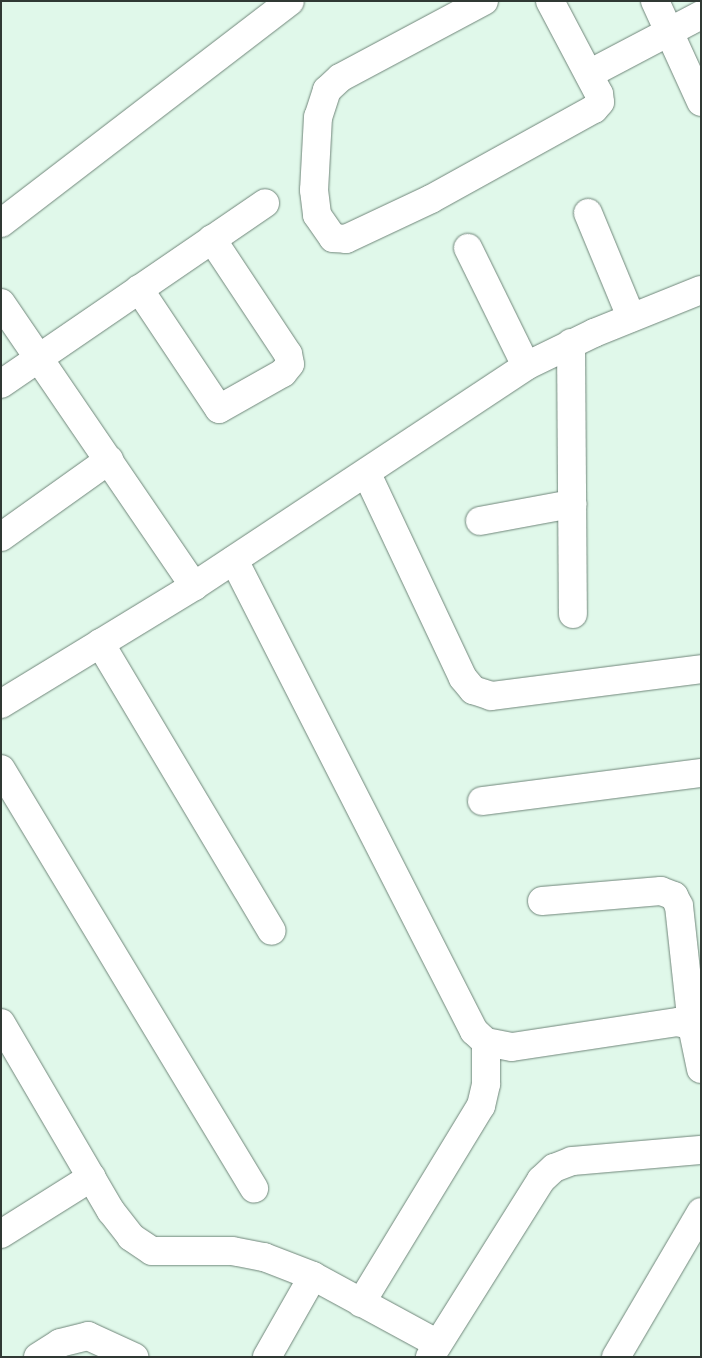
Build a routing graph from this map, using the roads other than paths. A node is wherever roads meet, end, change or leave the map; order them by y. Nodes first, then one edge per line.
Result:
1 (290, 1) edge
2 (484, 1) edge
3 (550, 1) edge
4 (655, 1) edge
5 (701, 14) edge
6 (669, 32) junction
7 (589, 74) junction
8 (701, 102) edge
9 (265, 203) dead end
10 (588, 213) dead end
11 (1, 223) edge
12 (212, 239) junction
13 (468, 248) dead end
14 (139, 289) junction
15 (701, 290) edge
16 (1, 303) edge
17 (631, 318) junction
18 (571, 344) junction
19 (39, 357) junction
20 (526, 366) junction
21 (1, 384) edge
22 (109, 460) junction
23 (367, 474) junction
24 (572, 504) junction
25 (480, 521) dead end
26 (1, 537) edge
27 (234, 560) junction
28 (194, 586) junction
29 (573, 614) dead end
30 (100, 643) junction
31 (701, 669) edge
32 (1, 704) edge
33 (1, 769) edge
34 (701, 772) edge
35 (482, 801) dead end
36 (542, 901) dead end
37 (272, 931) dead end
38 (1, 1023) edge
39 (692, 1026) junction
40 (486, 1042) junction
41 (11, 1060) edge
42 (701, 1069) edge
43 (701, 1150) edge
44 (92, 1177) junction
45 (254, 1189) dead end
46 (701, 1212) edge
47 (1, 1234) edge
48 (313, 1276) junction
49 (361, 1303) junction
50 (434, 1350) edge
51 (38, 1357) edge
52 (134, 1357) edge
53 (267, 1357) edge
54 (616, 1357) edge

1 - 11 street
2 - 7 street
3 - 7 street
4 - 6 street
5 - 6 street
6 - 7 street
6 - 8 street
9 - 12 street
10 - 17 street
12 - 14 street
12 - 14 street
13 - 20 street
14 - 19 street
15 - 17 street
16 - 19 street
17 - 18 street
18 - 20 street
18 - 24 street
19 - 21 street
19 - 22 street
20 - 23 street
22 - 26 street
22 - 28 street
23 - 27 street
23 - 31 street
24 - 25 street
24 - 29 street
27 - 28 street
27 - 40 street
28 - 30 street
30 - 32 street
30 - 37 street
33 - 45 street
34 - 35 street
36 - 39 street
38 - 41 street
39 - 40 street
39 - 42 street
40 - 49 street
41 - 44 street
43 - 50 street
44 - 47 street
44 - 48 street
46 - 54 street
48 - 49 street
48 - 53 street
49 - 50 street
51 - 52 street

